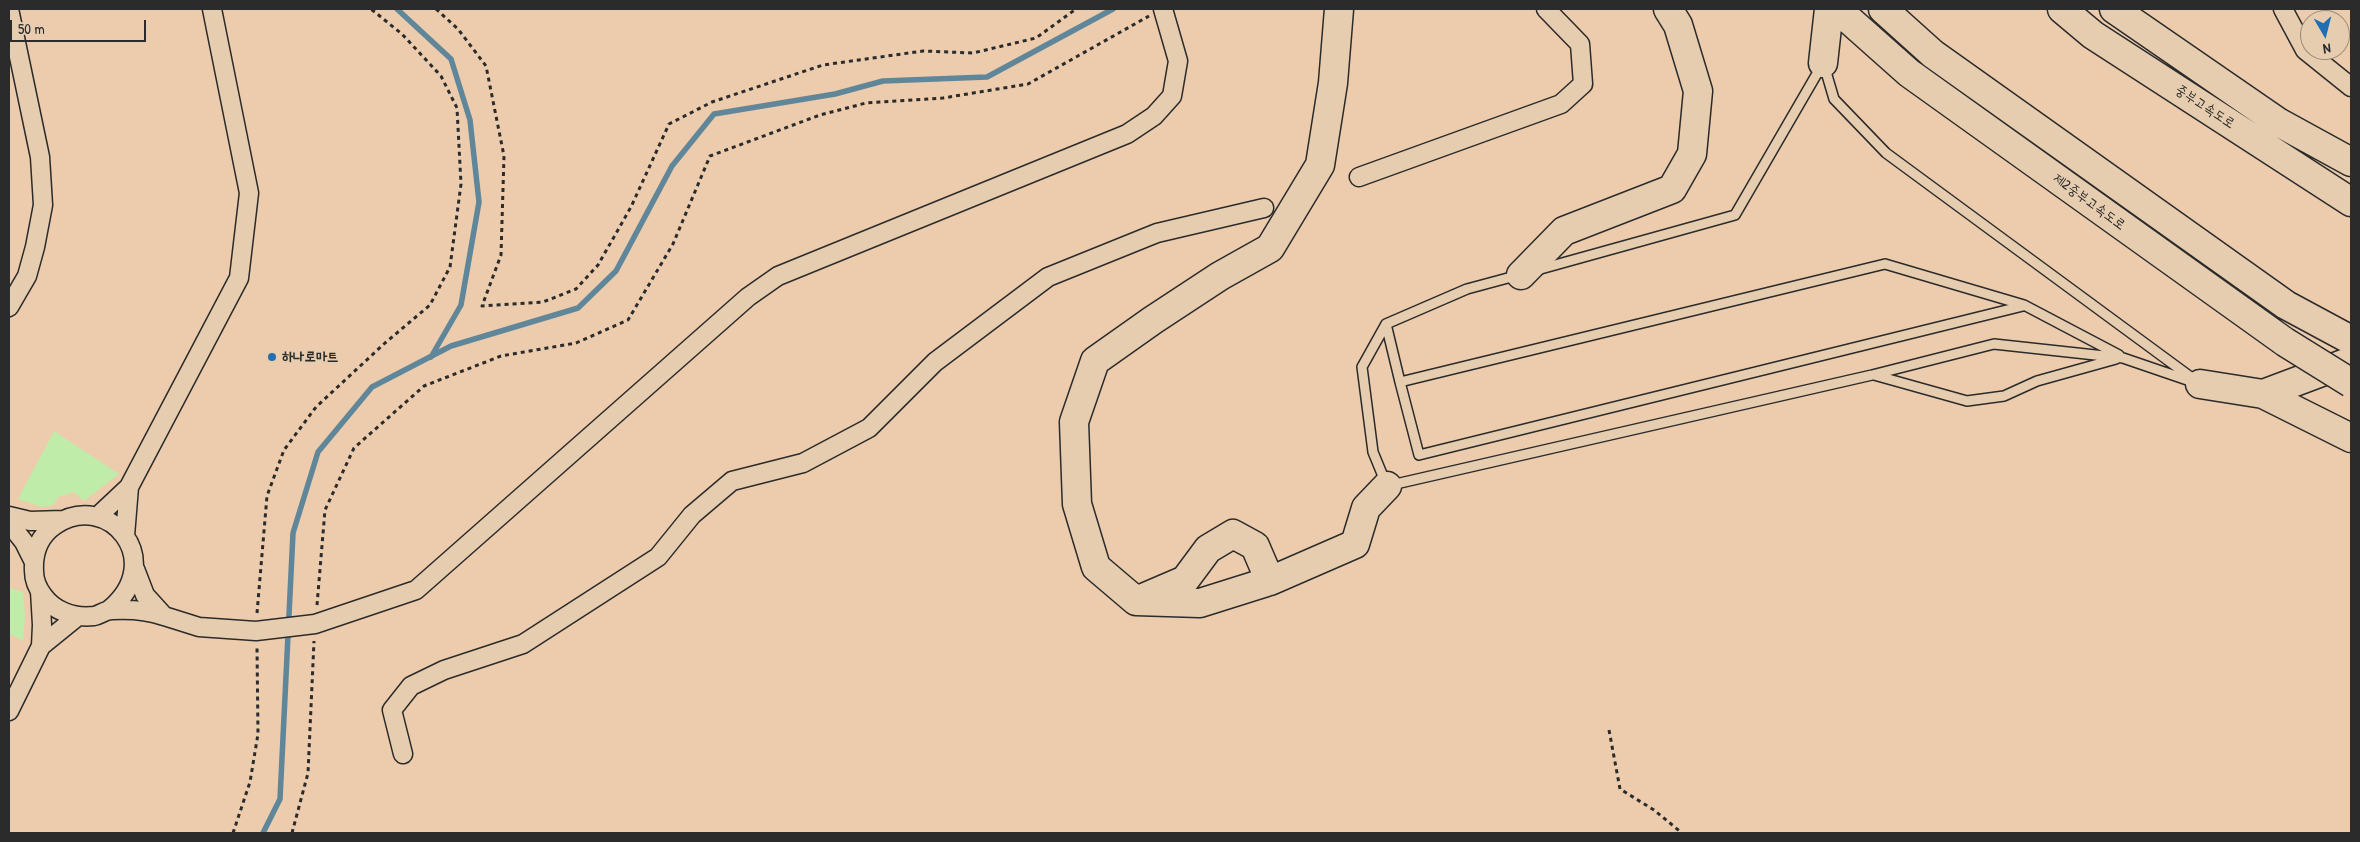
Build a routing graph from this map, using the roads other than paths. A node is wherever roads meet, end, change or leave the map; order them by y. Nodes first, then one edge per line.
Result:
1 (9, 9) edge
2 (212, 9) edge
3 (1339, 9) edge
4 (1668, 9) edge
5 (1830, 9) edge
6 (1837, 9) edge
7 (1883, 9) edge
8 (2062, 9) edge
9 (2114, 9) edge
10 (2283, 9) edge
11 (1158, 11) edge
12 (1554, 11) edge
13 (1823, 63) junction
14 (2351, 87) edge
15 (2351, 162) edge
16 (1359, 176) dead end
17 (2351, 202) edge
18 (1264, 208) dead end
19 (1521, 274) junction
20 (2024, 306) junction
21 (9, 307) edge
22 (1386, 324) junction
23 (2351, 340) edge
24 (2123, 358) junction
25 (2351, 361) edge
26 (1872, 375) junction
27 (1400, 382) junction
28 (2351, 383) edge
29 (2200, 384) junction
30 (2263, 394) junction
31 (2351, 438) edge
32 (1387, 486) junction
33 (129, 487) junction
34 (9, 516) edge
35 (97, 517) junction
36 (63, 520) junction
37 (9, 523) edge
38 (125, 536) junction
39 (34, 560) junction
40 (135, 568) junction
41 (1270, 581) junction
42 (40, 591) junction
43 (1136, 601) junction
44 (109, 610) junction
45 (78, 616) junction
46 (164, 616) junction
47 (40, 646) junction
48 (9, 711) edge
49 (403, 754) dead end

1 - 21 street
2 - 33 street
3 - 43 highway
4 - 19 highway
5 - 13 highway
6 - 28 highway, 제2중부고속도로, bridge
7 - 23 highway
8 - 17 highway, 중부고속도로
9 - 15 highway, 중부고속도로
10 - 14 street
11 - 46 street
12 - 16 street
13 - 19 lane
13 - 29 lane
18 - 49 street
19 - 22 lane
20 - 24 lane
20 - 27 lane
20 - 27 lane
22 - 27 lane
22 - 32 lane
24 - 26 lane
24 - 26 lane
24 - 29 lane
25 - 30 highway
26 - 32 lane
29 - 30 highway
30 - 31 highway
32 - 41 highway
33 - 35 street
33 - 38 street
34 - 36 street
35 - 36 street
35 - 38 street
36 - 39 street
37 - 39 street
38 - 40 street
39 - 42 street
40 - 44 street
40 - 46 street
41 - 43 highway
41 - 43 highway
42 - 45 street
42 - 47 street
44 - 45 street
44 - 46 street
45 - 47 street
47 - 48 street

